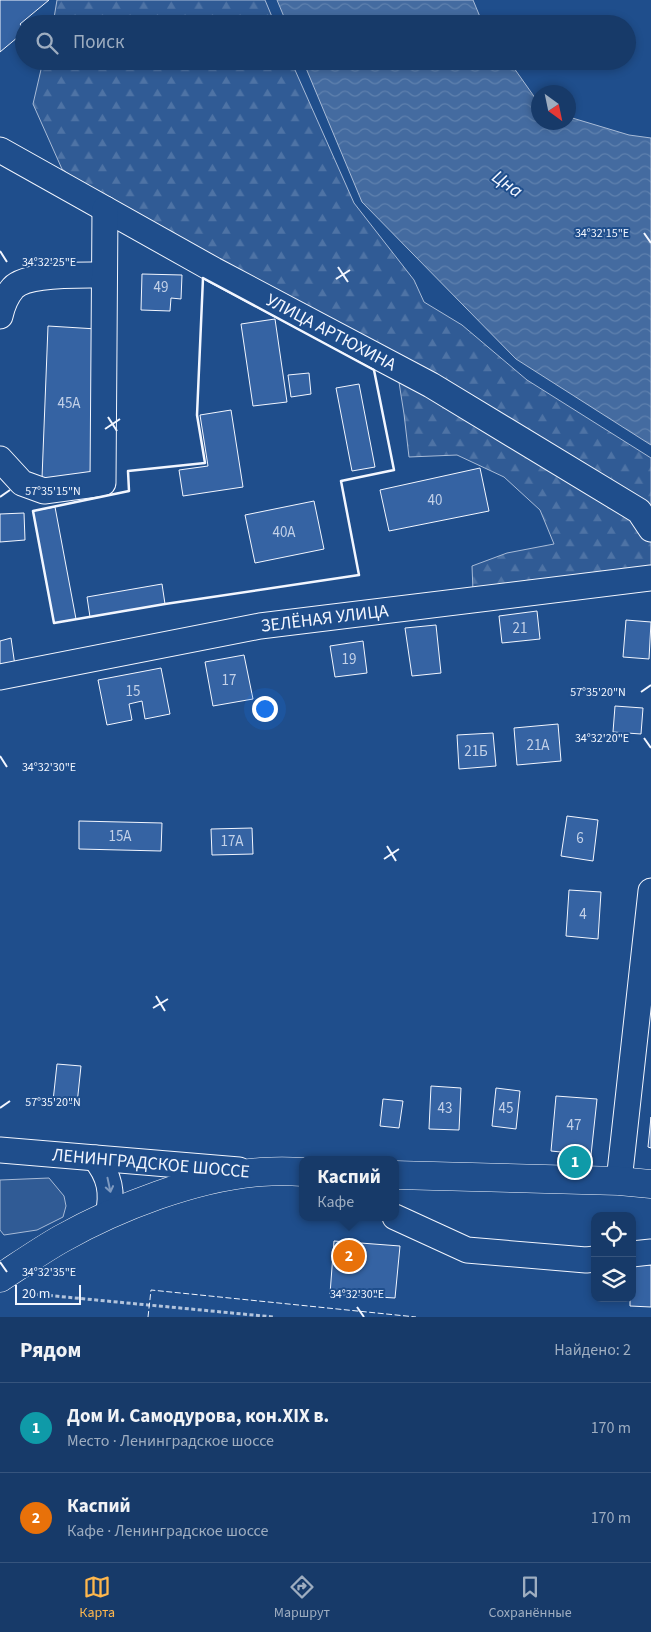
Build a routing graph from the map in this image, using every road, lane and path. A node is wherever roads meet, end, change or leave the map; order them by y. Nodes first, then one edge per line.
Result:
1 (0, 150) edge
2 (105, 209) junction
3 (104, 275) junction
4 (0, 316) edge
5 (0, 459) edge
6 (651, 529) edge
7 (651, 578) edge
8 (0, 677) edge
9 (651, 892) edge
10 (0, 1150) edge
11 (95, 1158) junction
12 (261, 1172) junction
13 (299, 1172) edge
14 (399, 1175) edge
15 (619, 1181) junction
16 (651, 1184) edge
17 (108, 1215) junction
18 (399, 1219) edge
19 (651, 1252) edge
20 (636, 1254) edge
21 (591, 1259) edge
22 (11, 1280) edge
23 (274, 1317) edge

1 - 2 street, УЛИЦА АРТЮХИНА
2 - 3 street
2 - 6 street, УЛИЦА АРТЮХИНА
3 - 4 street
3 - 5 street
7 - 8 street, ЗЕЛЁНАЯ УЛИЦА
9 - 15 street
10 - 11 street, ЛЕНИНГРАДСКОЕ ШОССЕ
11 - 12 street, ЛЕНИНГРАДСКОЕ ШОССЕ
11 -> 17 street
12 - 13 highway, ЛЕНИНГРАДСКОЕ ШОССЕ
12 - 17 highway
14 - 15 highway
15 - 16 highway
17 - 22 highway
18 - 21 street
19 - 20 street
22 - 23 path

